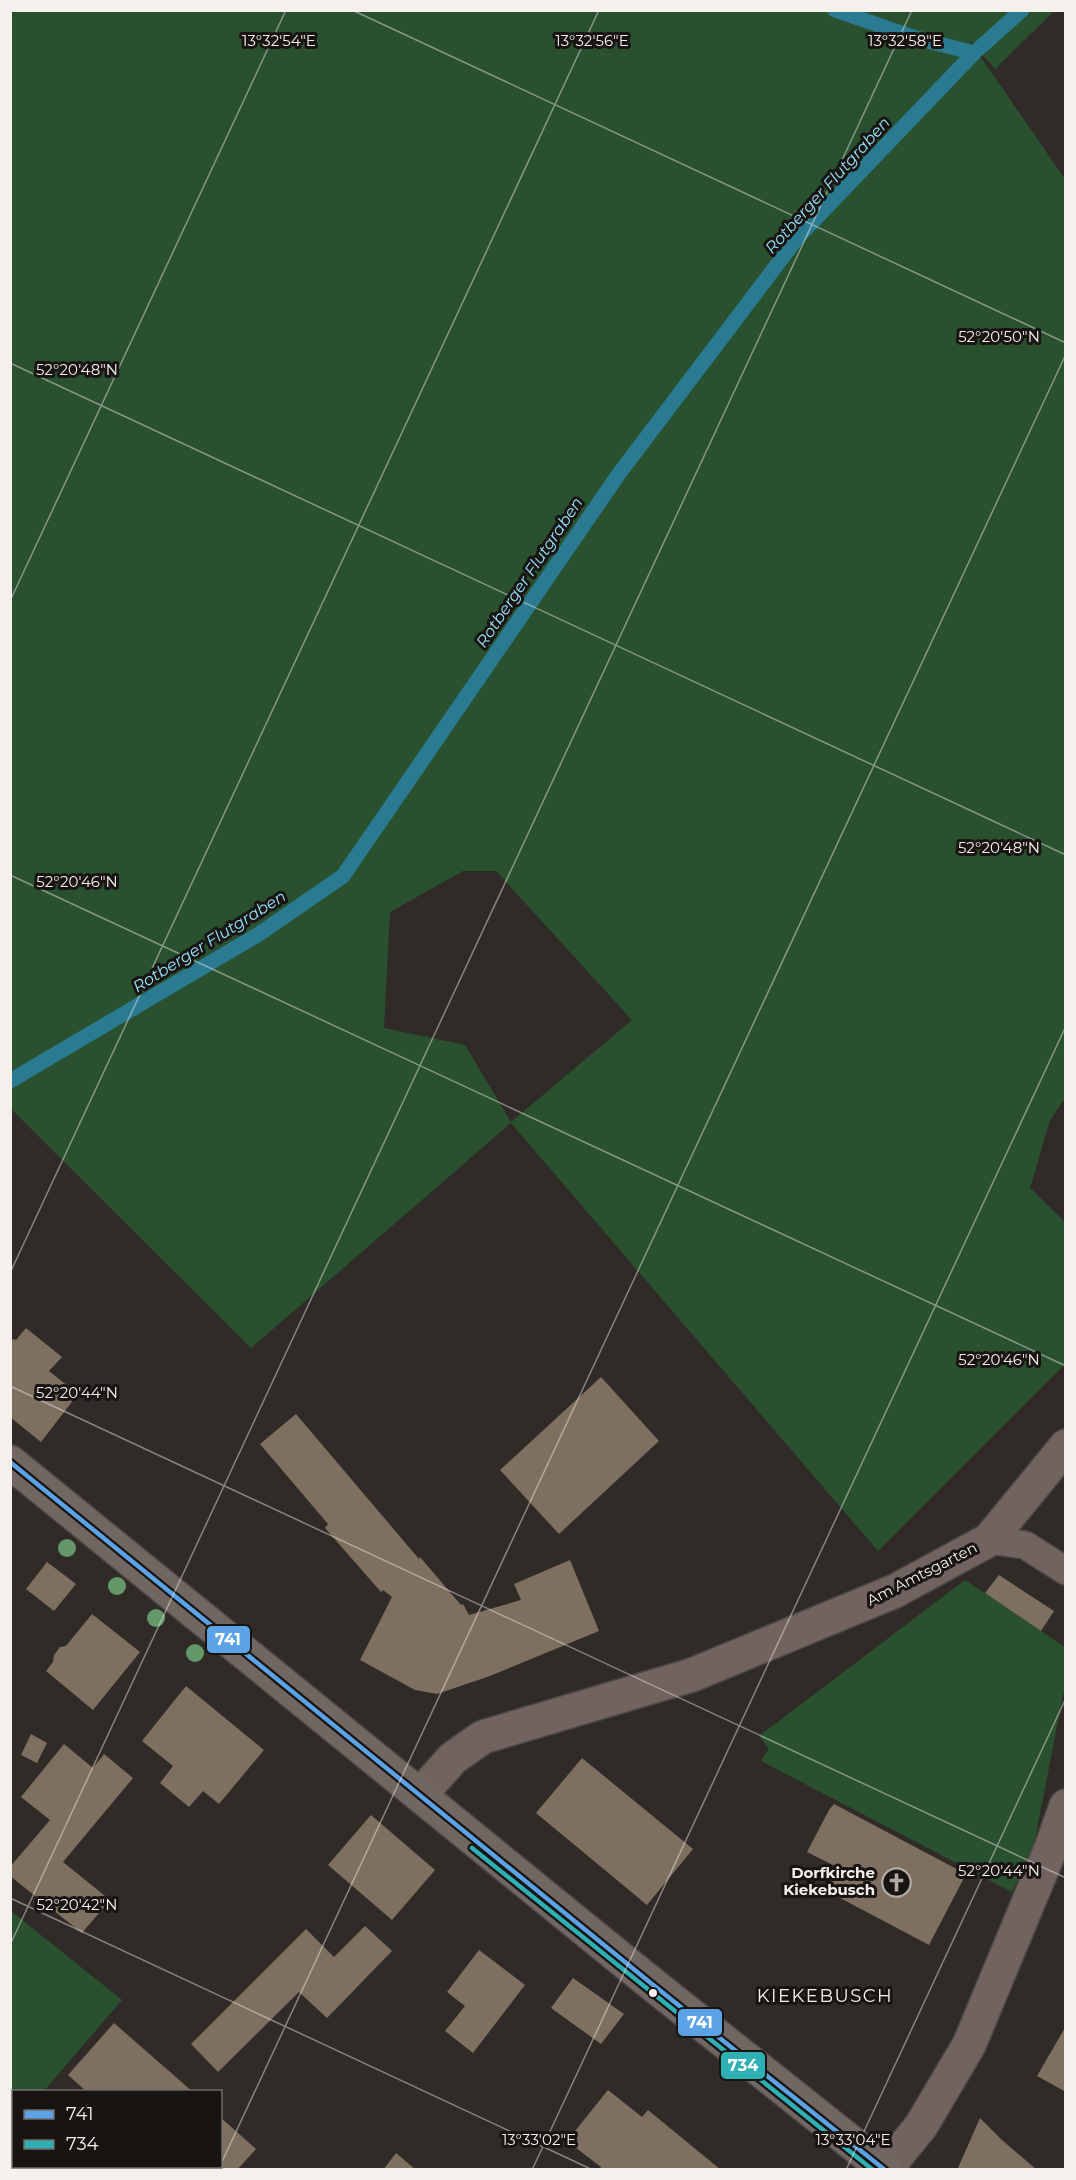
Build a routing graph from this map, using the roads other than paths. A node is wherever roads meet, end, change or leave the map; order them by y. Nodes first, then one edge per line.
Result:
1 (1065, 1446) edge
2 (10, 1462) edge
3 (990, 1540) junction
4 (1065, 1571) edge
5 (420, 1795) junction
6 (1065, 1806) edge
7 (886, 2169) edge

1 - 3 street, Am Amtsgarten
2 - 5 main road
3 - 4 lane
3 - 5 street, Am Amtsgarten
5 - 7 main road
6 - 7 street

